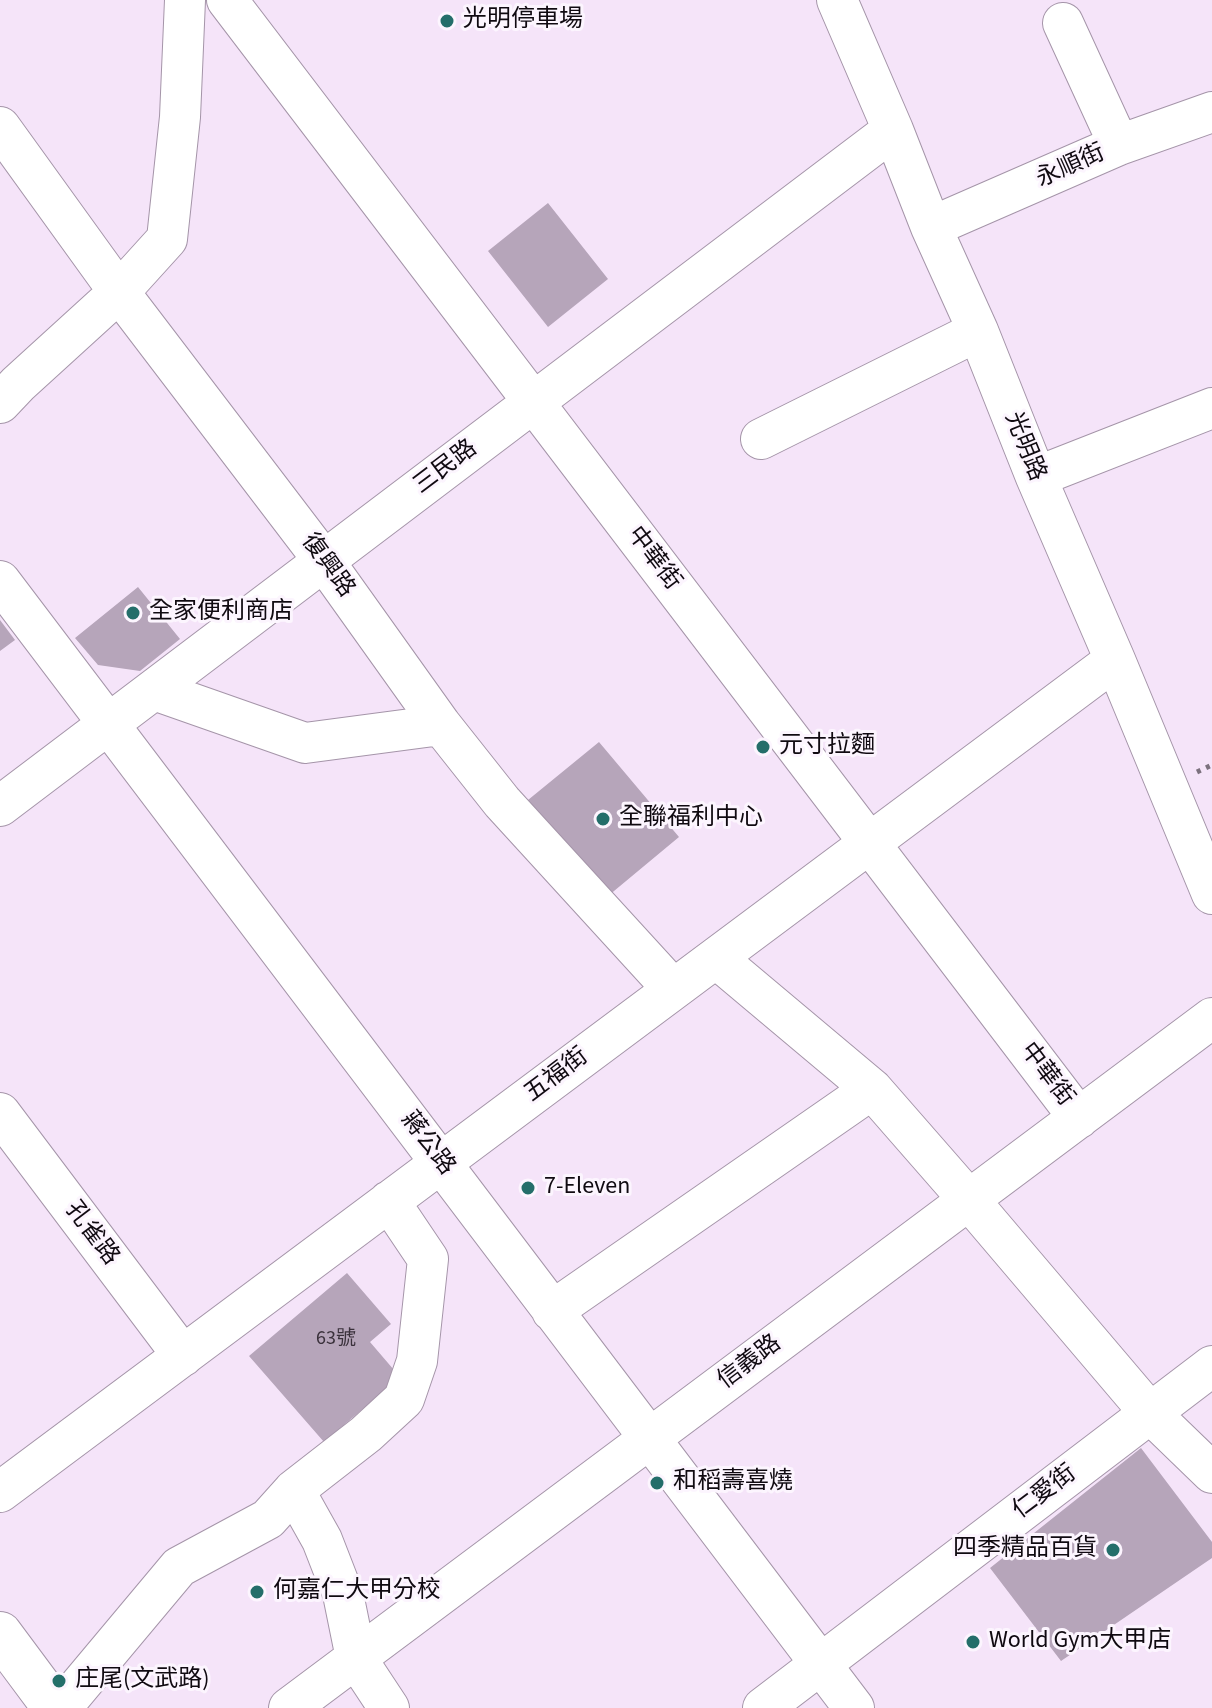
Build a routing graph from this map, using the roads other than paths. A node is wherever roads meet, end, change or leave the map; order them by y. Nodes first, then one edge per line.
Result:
1 (185, 0) edge
2 (227, 0) edge
3 (837, 0) edge
4 (1063, 23) dead end
5 (1212, 112) edge
6 (0, 127) edge
7 (893, 130) junction
8 (1119, 145) junction
9 (931, 227) junction
10 (119, 292) junction
11 (978, 331) junction
12 (6, 382) edge
13 (534, 402) junction
14 (1212, 408) edge
15 (761, 439) dead end
16 (1036, 477) junction
17 (324, 561) junction
18 (0, 581) edge
19 (1115, 660) junction
20 (154, 690) junction
21 (108, 724) junction
22 (441, 725) junction
23 (0, 806) edge
24 (869, 843) junction
25 (1212, 894) edge
26 (716, 958) junction
27 (673, 989) junction
28 (1212, 1018) edge
29 (872, 1089) junction
30 (0, 1113) edge
31 (1079, 1118) junction
32 (441, 1163) junction
33 (969, 1200) junction
34 (389, 1201) junction
35 (552, 1311) junction
36 (183, 1356) junction
37 (1212, 1366) edge
38 (1150, 1413) junction
39 (649, 1439) junction
40 (1212, 1473) edge
41 (294, 1490) junction
42 (0, 1492) edge
43 (0, 1634) edge
44 (356, 1658) junction
45 (820, 1664) junction
46 (55, 1708) edge
47 (61, 1708) edge
48 (289, 1708) edge
49 (389, 1708) edge
50 (763, 1708) edge
51 (854, 1708) edge

1 - 10 street
2 - 13 street, 中華街
3 - 7 street, 光明路
4 - 8 street
5 - 8 street, 永順街
6 - 10 street, 復興路
7 - 9 street, 光明路
7 - 13 street, 三民路
8 - 9 street, 永順街
9 - 11 street, 光明路
10 - 12 street
10 - 17 street, 復興路
11 - 15 street
11 - 16 street, 光明路
13 - 17 street, 三民路
13 - 24 street, 中華街
14 - 16 street
16 - 19 street, 光明路
17 - 20 street, 三民路
17 - 22 street, 復興路
18 - 21 street, 蔣公路
19 - 24 street, 五福街
19 - 25 street, 光明路
20 - 21 street, 三民路
20 - 22 street
21 - 23 street, 三民路
21 - 32 street, 蔣公路
22 - 27 street, 復興路
24 - 26 street, 五福街
24 - 31 street, 中華街
26 - 27 street, 五福街
26 - 29 street
27 - 32 street, 五福街
28 - 31 street, 信義路
29 - 33 street
29 - 35 street
30 - 36 street, 孔雀路
31 - 33 street, 信義路
32 - 34 street, 五福街
32 - 35 street, 蔣公路
33 - 38 street
33 - 39 street, 信義路
34 - 36 street, 五福街
34 - 41 street
35 - 39 street, 蔣公路
36 - 42 street, 五福街
37 - 38 street, 仁愛街
38 - 40 street
38 - 45 street, 仁愛街
39 - 44 street, 信義路
39 - 45 street, 蔣公路
41 - 44 street
41 - 47 street
43 - 46 main road
44 - 48 street, 信義路
44 - 49 street
45 - 50 street, 仁愛街
45 - 51 street, 蔣公路

